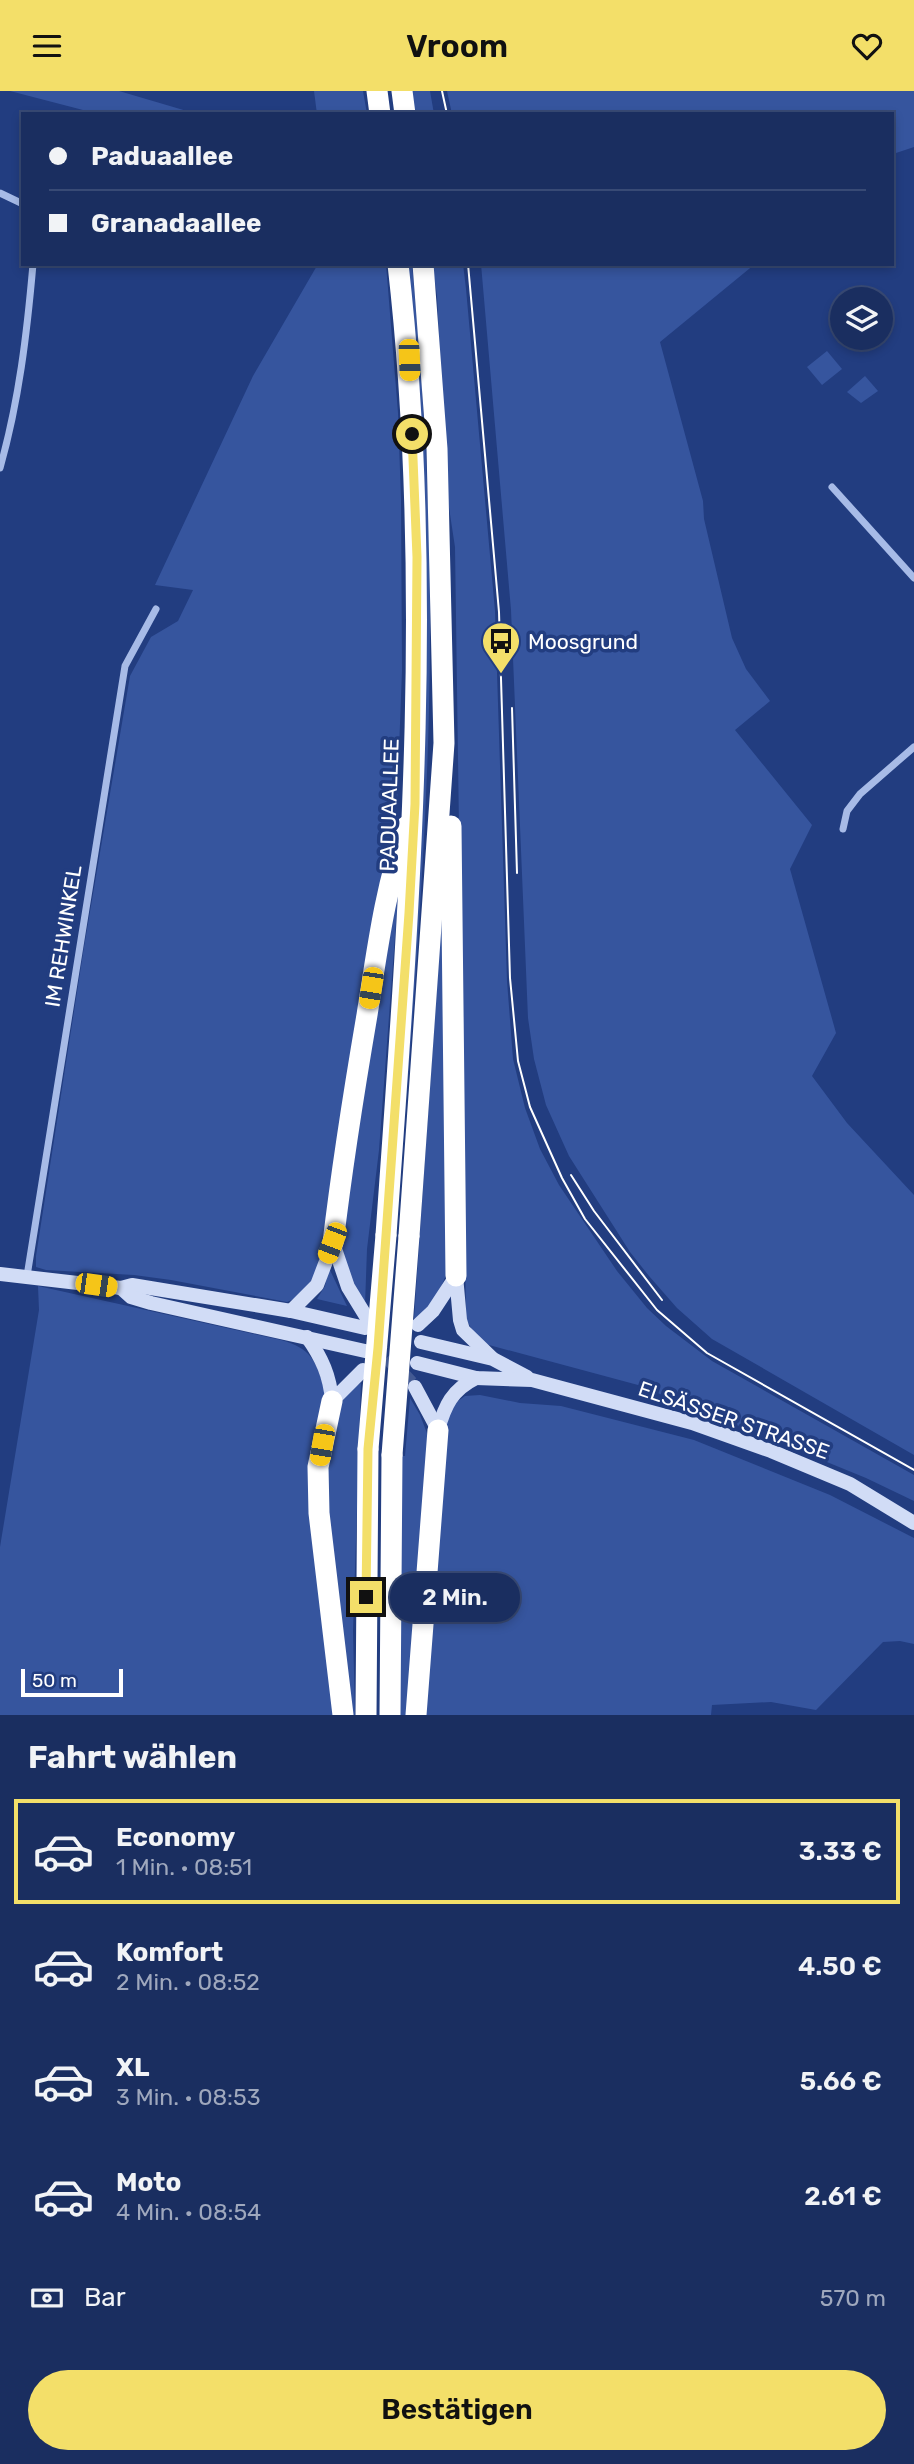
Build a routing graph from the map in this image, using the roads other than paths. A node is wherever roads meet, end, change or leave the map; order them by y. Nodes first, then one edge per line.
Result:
1 (377, 91) edge
2 (402, 91) edge
3 (380, 112) edge
4 (405, 112) edge
5 (0, 193) edge
6 (21, 203) edge
7 (33, 266) edge
8 (398, 266) edge
9 (423, 266) edge
10 (0, 468) edge
11 (832, 487) dead end
12 (914, 578) edge
13 (156, 609) dead end
14 (444, 743) junction
15 (914, 747) edge
16 (415, 804) junction
17 (843, 829) dead end
18 (332, 1243) junction
19 (0, 1274) edge
20 (27, 1276) junction
21 (456, 1276) junction
22 (121, 1288) junction
23 (291, 1311) junction
24 (418, 1325) dead end
25 (366, 1334) junction
26 (307, 1338) junction
27 (413, 1352) junction
28 (493, 1359) junction
29 (363, 1370) dead end
30 (476, 1378) junction
31 (532, 1380) junction
32 (415, 1387) tunnel mouth
33 (332, 1401) junction
34 (438, 1430) junction
35 (914, 1523) edge
36 (343, 1715) edge
37 (366, 1715) edge
38 (390, 1715) edge
39 (415, 1715) edge

1 - 3 highway
2 - 4 highway
5 - 6 street
7 - 10 street
8 - 16 highway, PADUAALLEE
9 - 14 highway
11 - 12 street
13 - 20 street, IM REHWINKEL
14 - 21 highway
14 - 27 highway, bridge
15 - 17 street
16 - 18 highway
16 - 25 highway, PADUAALLEE, bridge
18 - 23 main road
18 - 25 main road
19 - 20 main road
20 - 22 main road
21 - 24 main road
21 - 28 main road
22 - 23 main road
22 - 26 main road
23 - 25 main road
25 - 26 main road
25 - 37 highway, PADUAALLEE, bridge
26 - 33 main road
27 - 28 main road, ELSÄSSER STRASSE
27 - 30 main road, ELSÄSSER STRASSE
27 - 38 highway, bridge
28 - 31 main road, ELSÄSSER STRASSE
29 - 33 main road
30 - 31 main road, ELSÄSSER STRASSE
30 - 34 main road
31 - 35 main road, ELSÄSSER STRASSE
32 - 34 main road
33 - 36 highway
34 - 39 highway

